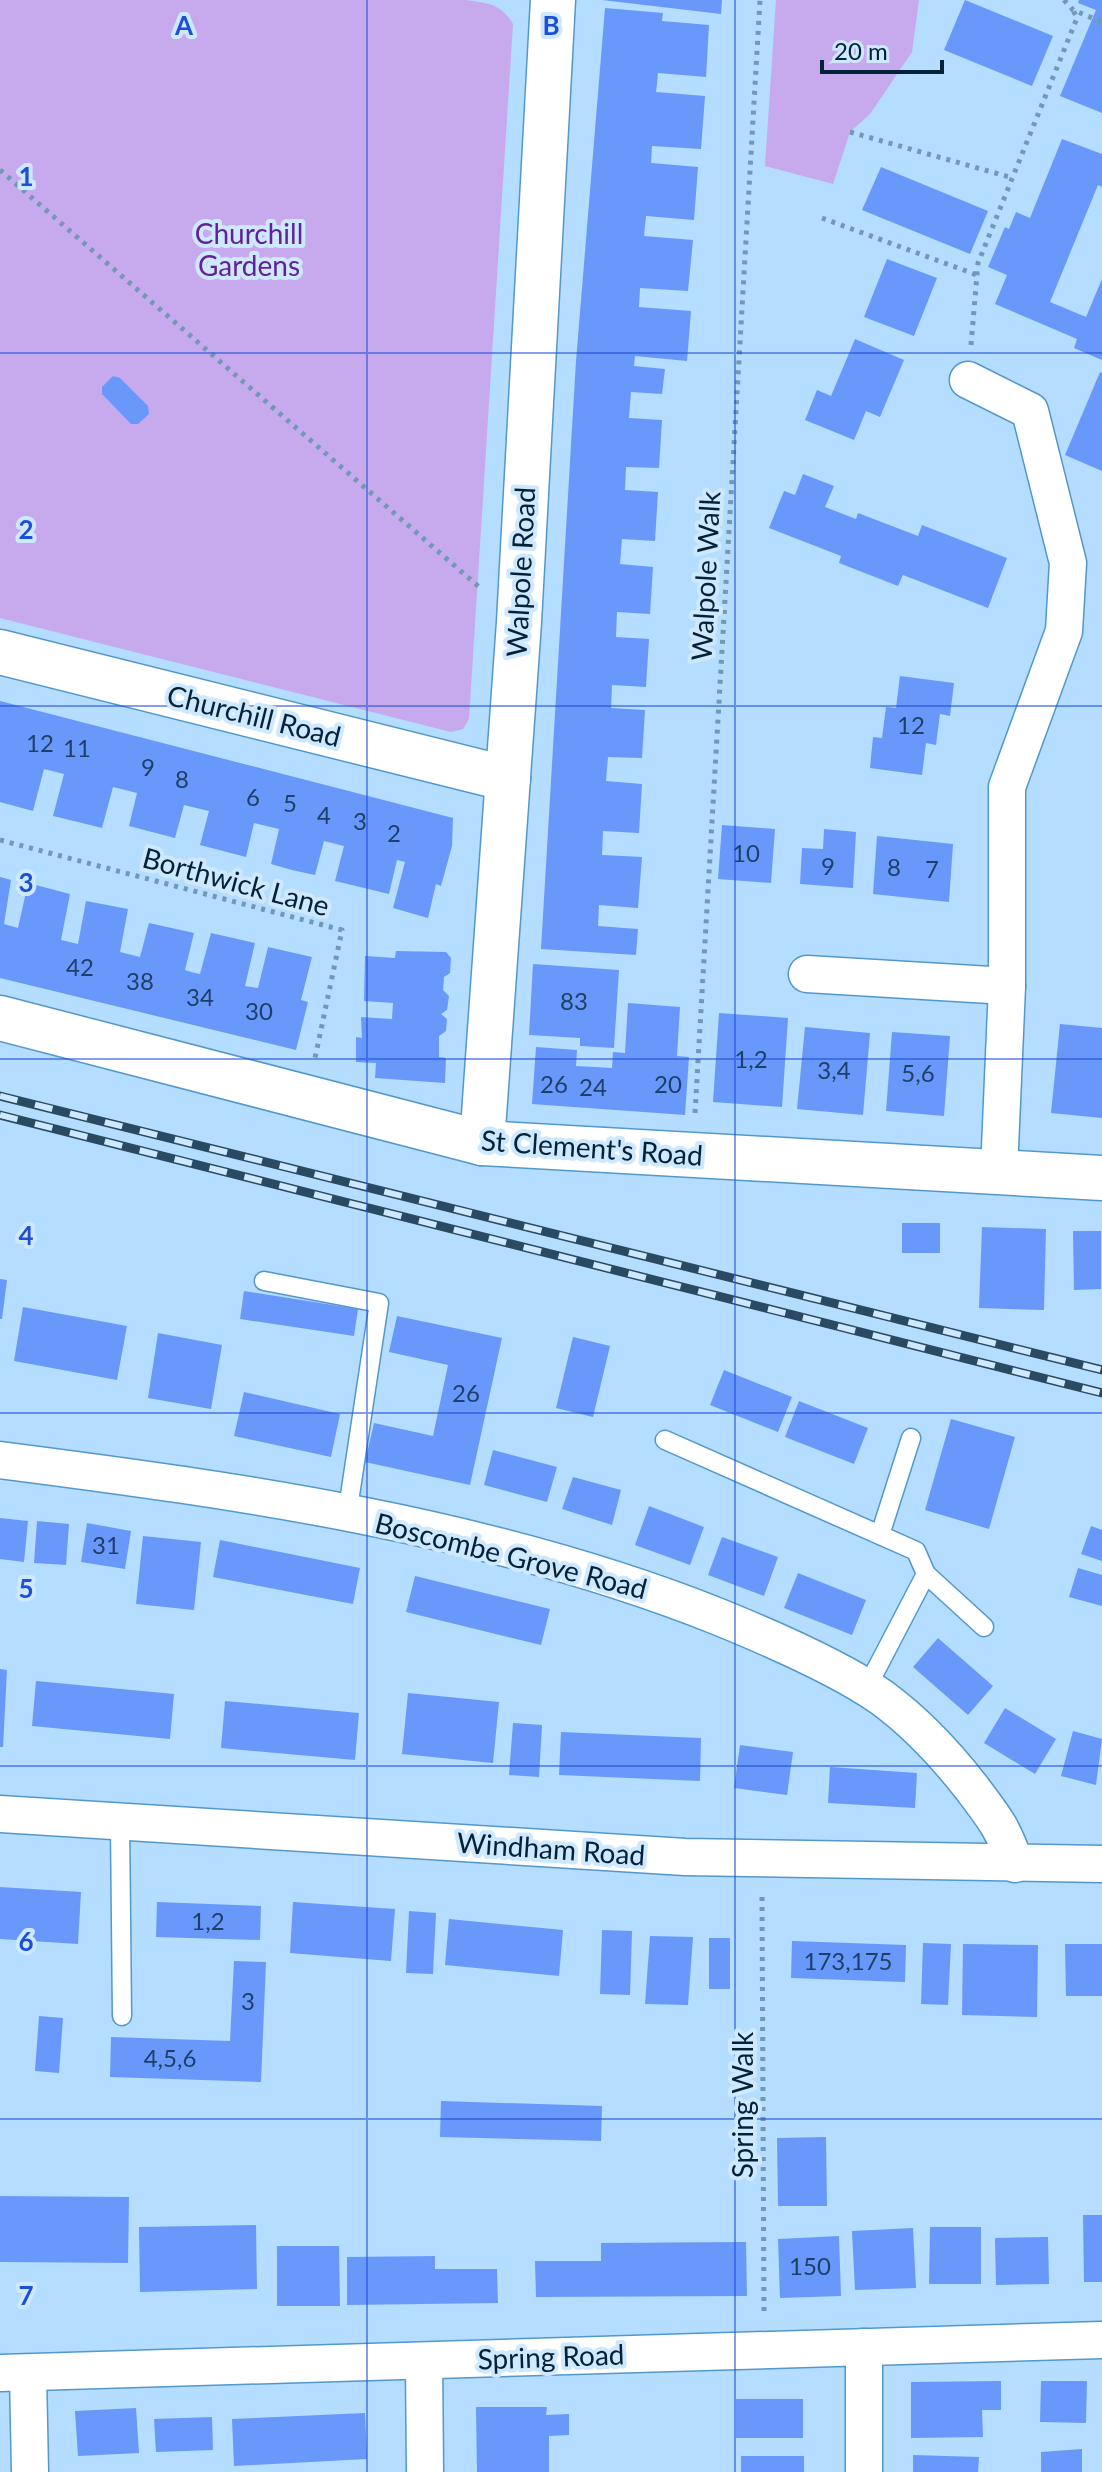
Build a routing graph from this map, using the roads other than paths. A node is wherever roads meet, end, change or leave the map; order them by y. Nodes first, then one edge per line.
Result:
1 (553, 0) edge
2 (968, 380) road end
3 (0, 652) edge
4 (508, 779) junction
5 (807, 974) dead end
6 (1007, 986) junction
7 (0, 1018) edge
8 (482, 1143) junction
9 (999, 1171) junction
10 (1102, 1178) edge
11 (264, 1281) dead end
12 (911, 1438) dead end
13 (665, 1440) dead end
14 (0, 1460) edge
15 (347, 1515) junction
16 (880, 1535) junction
17 (926, 1574) junction
18 (984, 1627) dead end
19 (866, 1689) junction
20 (0, 1814) edge
21 (120, 1822) junction
22 (1015, 1864) junction
23 (1102, 1864) edge
24 (122, 2016) dead end
25 (1102, 2340) edge
26 (864, 2347) junction
27 (424, 2361) junction
28 (14, 2373) edge
29 (30, 2472) edge
30 (425, 2472) edge
31 (864, 2472) edge

1 - 4 street, Walpole Road
2 - 6 street
3 - 4 street, Churchill Road
4 - 8 street, Walpole Road
5 - 6 street
6 - 9 street
7 - 8 street, St Clement's Road
8 - 9 street, St Clement's Road
9 - 10 street, St Clement's Road
11 - 15 lane
12 - 16 lane
13 - 16 lane
14 - 15 street, Boscombe Grove Road
15 - 19 street, Boscombe Grove Road
16 - 17 lane
17 - 18 lane
17 - 19 lane
19 - 22 street, Boscombe Grove Road
20 - 21 street, Windham Road
21 - 22 street, Windham Road
21 - 24 lane
22 - 23 street, Windham Road
25 - 26 street, Spring Road
26 - 27 street, Spring Road
26 - 31 street
27 - 28 street, Spring Road
27 - 30 street
28 - 29 street

